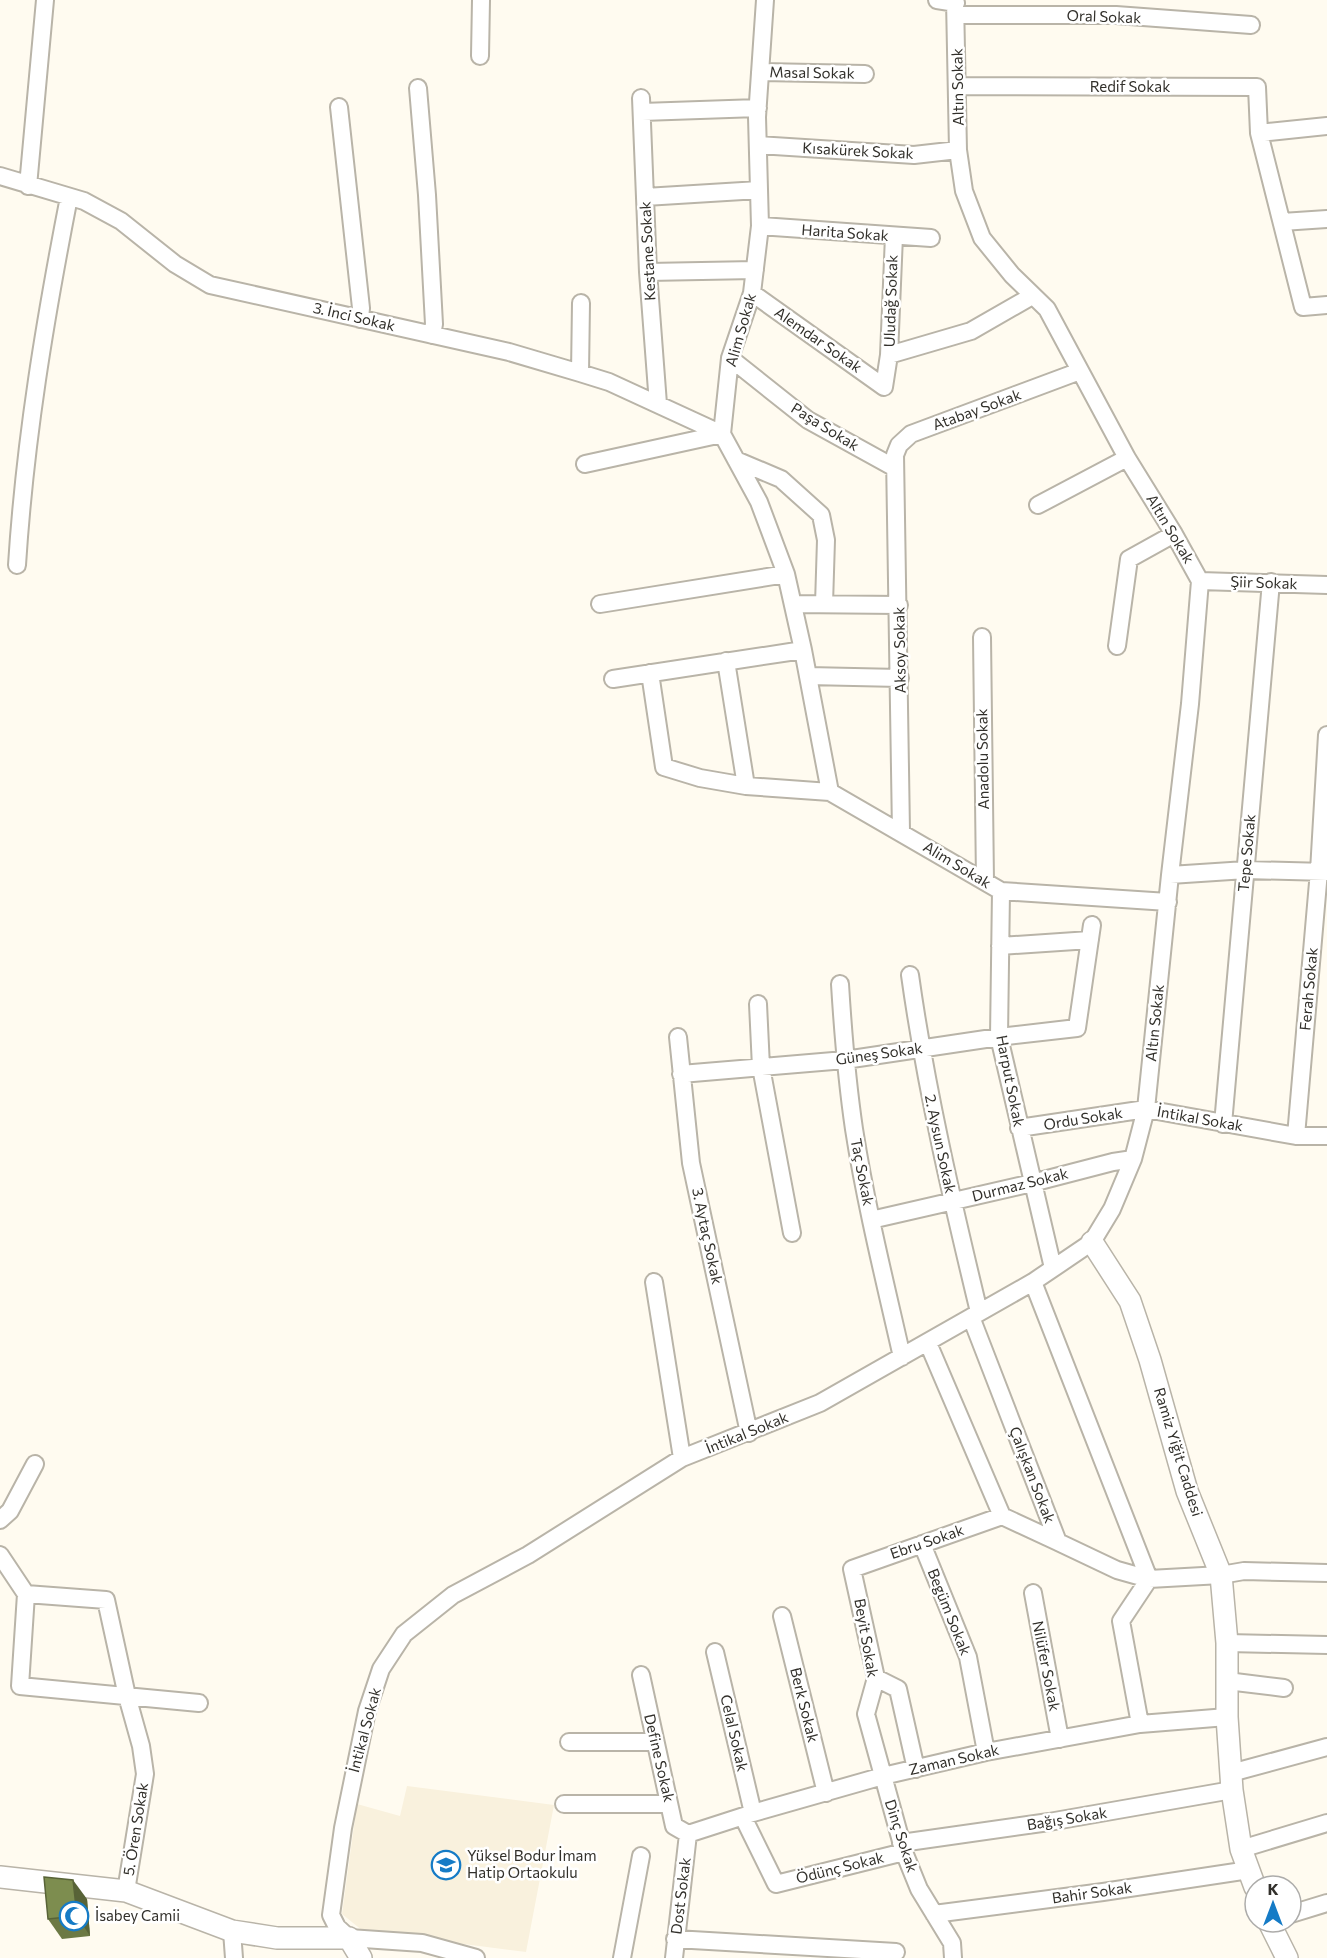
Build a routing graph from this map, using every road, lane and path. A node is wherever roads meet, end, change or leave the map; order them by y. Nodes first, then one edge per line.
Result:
1 (45, 0) edge
2 (481, 0) edge
3 (765, 0) edge
4 (937, 0) edge
5 (956, 6) edge
6 (1251, 25) dead end
7 (480, 56) dead end
8 (760, 72) junction
9 (865, 74) dead end
10 (958, 86) junction
11 (418, 88) dead end
12 (339, 107) dead end
13 (758, 108) junction
14 (1327, 126) edge
15 (1259, 133) junction
16 (758, 145) junction
17 (958, 150) junction
18 (0, 176) edge
19 (28, 186) junction
20 (759, 190) junction
21 (69, 197) junction
22 (645, 197) junction
23 (1327, 219) edge
24 (1282, 222) junction
25 (760, 226) junction
26 (894, 236) junction
27 (931, 238) dead end
28 (755, 270) junction
29 (648, 272) junction
30 (752, 293) junction
31 (1032, 296) junction
32 (581, 303) dead end
33 (1327, 305) edge
34 (360, 319) junction
35 (432, 334) junction
36 (889, 355) junction
37 (730, 358) junction
38 (1080, 371) junction
39 (580, 373) junction
40 (658, 404) junction
41 (722, 434) junction
42 (1126, 458) junction
43 (736, 460) junction
44 (585, 464) dead end
45 (896, 468) junction
46 (1038, 504) dead end
47 (1174, 534) junction
48 (17, 565) dead end
49 (786, 574) junction
50 (1200, 581) junction
51 (1271, 582) junction
52 (1327, 585) edge
53 (600, 604) dead end
54 (793, 604) junction
55 (824, 604) junction
56 (899, 605) junction
57 (982, 636) dead end
58 (1118, 646) dead end
59 (803, 650) junction
60 (726, 661) junction
61 (650, 673) junction
62 (808, 676) junction
63 (900, 678) junction
64 (613, 680) dead end
65 (1327, 735) edge
66 (746, 786) junction
67 (830, 792) junction
68 (902, 832) junction
69 (1246, 870) junction
70 (1323, 872) edge
71 (1170, 875) junction
72 (985, 881) junction
73 (1001, 891) junction
74 (1168, 902) junction
75 (1000, 946) junction
76 (910, 975) dead end
77 (840, 984) dead end
78 (758, 1005) dead end
79 (999, 1037) junction
80 (678, 1038) dead end
81 (920, 1048) junction
82 (845, 1060) junction
83 (761, 1067) junction
84 (681, 1074) junction
85 (1146, 1109) junction
86 (1223, 1124) junction
87 (1019, 1128) junction
88 (1296, 1136) junction
89 (1327, 1136) edge
90 (1133, 1159) junction
91 (1032, 1183) junction
92 (952, 1201) junction
93 (871, 1220) junction
94 (792, 1233) dead end
95 (1092, 1242) junction
96 (1053, 1268) junction
97 (1034, 1281) junction
98 (654, 1282) dead end
99 (975, 1315) junction
100 (928, 1342) junction
101 (902, 1357) junction
102 (749, 1433) junction
103 (682, 1458) junction
104 (35, 1464) dead end
105 (1002, 1516) junction
106 (0, 1520) edge
107 (1058, 1542) junction
108 (922, 1544) junction
109 (0, 1555) edge
110 (852, 1569) joint
111 (1327, 1573) edge
112 (1221, 1575) junction
113 (1149, 1579) junction
114 (1033, 1593) dead end
115 (26, 1594) junction
116 (782, 1617) dead end
117 (1227, 1643) junction
118 (1327, 1645) edge
119 (715, 1652) dead end
120 (641, 1675) dead end
121 (876, 1678) junction
122 (1227, 1681) junction
123 (1284, 1688) dead end
124 (127, 1696) junction
125 (199, 1703) dead end
126 (1227, 1717) junction
127 (1140, 1724) junction
128 (1060, 1739) junction
129 (569, 1742) dead end
130 (656, 1742) junction
131 (1327, 1747) edge
132 (986, 1752) junction
133 (916, 1769) junction
134 (883, 1776) junction
135 (1231, 1781) junction
136 (826, 1792) junction
137 (564, 1804) dead end
138 (669, 1804) junction
139 (748, 1815) junction
140 (1327, 1823) edge
141 (688, 1834) junction
142 (902, 1847) junction
143 (1240, 1849) junction
144 (641, 1856) dead end
145 (1250, 1874) edge
146 (0, 1877) edge
147 (1243, 1879) edge
148 (776, 1884) joint
149 (126, 1891) junction
150 (1327, 1903) edge
151 (1303, 1910) edge
152 (934, 1914) junction
153 (232, 1931) junction
154 (1275, 1934) edge
155 (349, 1938) junction
156 (675, 1939) junction
157 (896, 1952) dead end
158 (854, 1954) edge
159 (234, 1958) edge
160 (361, 1958) edge
161 (476, 1958) edge
162 (622, 1958) edge
163 (674, 1958) edge
164 (953, 1958) edge
165 (1287, 1958) edge

1 - 19 street
2 - 7 street
3 - 8 street, Alim Sokak
4 - 5 street, Oral Sokak
5 - 6 street, Oral Sokak
5 - 10 street, Altın Sokak
8 - 9 street, Masal Sokak
8 - 13 street, Alim Sokak
10 - 15 street, Redif Sokak
10 - 17 street, Altın Sokak
11 - 35 street
12 - 34 street
13 - 16 street, Alim Sokak
13 - 22 street, Kestane Sokak
14 - 15 street
15 - 24 street
16 - 17 street, Kısakürek Sokak
16 - 20 street, Alim Sokak
17 - 31 street, Altın Sokak
18 - 19 street, 3. İnci Sokak
19 - 21 street, 3. İnci Sokak
20 - 22 street
20 - 25 street, Alim Sokak
21 - 34 street, 3. İnci Sokak
21 - 48 street
22 - 29 street, Kestane Sokak
23 - 24 street
24 - 33 street
25 - 26 street, Harita Sokak
25 - 28 street, Alim Sokak
26 - 27 street, Harita Sokak
26 - 36 street, Uludağ Sokak
28 - 29 street
28 - 30 street, Alim Sokak
29 - 40 street, Kestane Sokak
30 - 36 street, Alemdar Sokak
30 - 37 street, Alim Sokak
31 - 36 street, Uludağ Sokak
31 - 38 street, Altın Sokak
32 - 39 street
34 - 35 street, 3. İnci Sokak
35 - 39 street, 3. İnci Sokak
37 - 41 street, Alim Sokak
37 - 45 street, Paşa Sokak
38 - 42 street, Altın Sokak
38 - 45 street, Atabay Sokak
39 - 40 street, 3. İnci Sokak
40 - 41 street, 3. İnci Sokak
41 - 43 street
41 - 44 street
42 - 46 street
42 - 47 street, Altın Sokak
43 - 49 street
43 - 55 street
45 - 56 street, Aksoy Sokak
47 - 50 street, Altın Sokak
47 - 58 street
49 - 53 street
49 - 54 street
50 - 51 street, Şiir Sokak
50 - 71 street, Altın Sokak
51 - 52 street, Şiir Sokak
51 - 69 street, Tepe Sokak
54 - 55 street
54 - 59 street
55 - 56 street
56 - 63 street, Aksoy Sokak
57 - 72 street, Anadolu Sokak
59 - 60 street
59 - 62 street
60 - 61 street
60 - 66 street
61 - 64 street
61 - 66 street, Alim Sokak
62 - 63 street
62 - 67 street
63 - 68 street, Aksoy Sokak
65 - 70 street, Ferah Sokak
66 - 67 street, Alim Sokak
67 - 68 street, Alim Sokak
68 - 72 street, Alim Sokak
69 - 70 street
69 - 71 street
69 - 86 street, Tepe Sokak
70 - 88 street, Ferah Sokak
71 - 74 street, Altın Sokak
72 - 73 street, Alim Sokak
73 - 74 street, Alim Sokak
73 - 75 street, Harput Sokak
74 - 85 street, Altın Sokak
75 - 79 street, Harput Sokak
75 - 79 street, Güneş Sokak
76 - 81 street, 2. Aysun Sokak
77 - 82 street, Taç Sokak
78 - 83 street
79 - 81 street, Güneş Sokak
79 - 87 street, Harput Sokak
80 - 84 street, 3. Aytaç Sokak
81 - 82 street, Güneş Sokak
81 - 92 street, 2. Aysun Sokak
82 - 83 street, Güneş Sokak
82 - 93 street, Taç Sokak
83 - 84 street, Güneş Sokak
83 - 94 street
84 - 102 street, 3. Aytaç Sokak
85 - 86 street, İntikal Sokak
85 - 87 street, Ordu Sokak
85 - 90 street, İntikal Sokak
86 - 88 street, İntikal Sokak
87 - 91 street, Harput Sokak
88 - 89 street, İntikal Sokak
90 - 91 street, Durmaz Sokak
90 - 95 street, İntikal Sokak
91 - 92 street, Durmaz Sokak
91 - 96 street, Harput Sokak
92 - 93 street, Durmaz Sokak
92 - 99 street, 2. Aysun Sokak
93 - 101 street, Taç Sokak
95 - 96 street, İntikal Sokak
95 - 112 main road, Ramiz Yiğit Caddesi
96 - 97 street, İntikal Sokak
97 - 99 street, İntikal Sokak
97 - 113 street
98 - 103 street
99 - 100 street, İntikal Sokak
99 - 107 street, Çalışkan Sokak
100 - 101 street, İntikal Sokak
100 - 105 street
101 - 102 street, İntikal Sokak
102 - 103 street, İntikal Sokak
103 - 155 street, İntikal Sokak
104 - 106 street
105 - 107 street
105 - 108 street, Ebru Sokak
107 - 113 street, Çalışkan Sokak
108 - 110 street, Ebru Sokak
108 - 132 street, Begüm Sokak
109 - 115 street
110 - 121 street, Beyit Sokak
111 - 112 street, Çalışkan Sokak
112 - 113 street, Çalışkan Sokak
112 - 117 main road, Ramiz Yiğit Caddesi
113 - 127 street
114 - 128 street, Nilüfer Sokak
115 - 124 street, 5. Ören Sokak
115 - 124 street
116 - 136 street, Berk Sokak
117 - 118 street
117 - 122 main road, Ramiz Yiğit Caddesi
119 - 139 street, Celal Sokak
120 - 130 street, Define Sokak
121 - 133 street
121 - 134 street, Beyit Sokak
122 - 123 street
122 - 126 main road, Ramiz Yiğit Caddesi
124 - 125 street
124 - 149 street, 5. Ören Sokak
126 - 127 street, Zaman Sokak
126 - 135 main road, Ramiz Yiğit Caddesi
127 - 128 street, Zaman Sokak
128 - 132 street, Zaman Sokak
129 - 130 street
130 - 138 street, Define Sokak
131 - 135 street, Bağış Sokak
132 - 133 street, Zaman Sokak
133 - 134 street, Zaman Sokak
134 - 136 street, Zaman Sokak
134 - 142 street, Dinç Sokak
135 - 142 street, Bağış Sokak
135 - 143 main road, Ramiz Yiğit Caddesi
136 - 139 street, Zaman Sokak
137 - 138 street
138 - 141 street, Define Sokak
139 - 141 street, Zaman Sokak
139 - 148 street, Celal Sokak
140 - 143 street
141 - 156 street, Dost Sokak
142 - 148 street, Ödünç Sokak
142 - 152 street, Dinç Sokak
143 - 145 main road, Ramiz Yiğit Caddesi
144 - 162 street
146 - 149 main road
147 - 152 street, Bahir Sokak
149 - 153 main road
150 - 151 street
152 - 164 street, Dinç Sokak
153 - 155 main road
153 - 159 street
154 - 165 main road
155 - 160 main road
155 - 161 street
156 - 158 street
156 - 163 street, Dost Sokak
157 - 158 street

